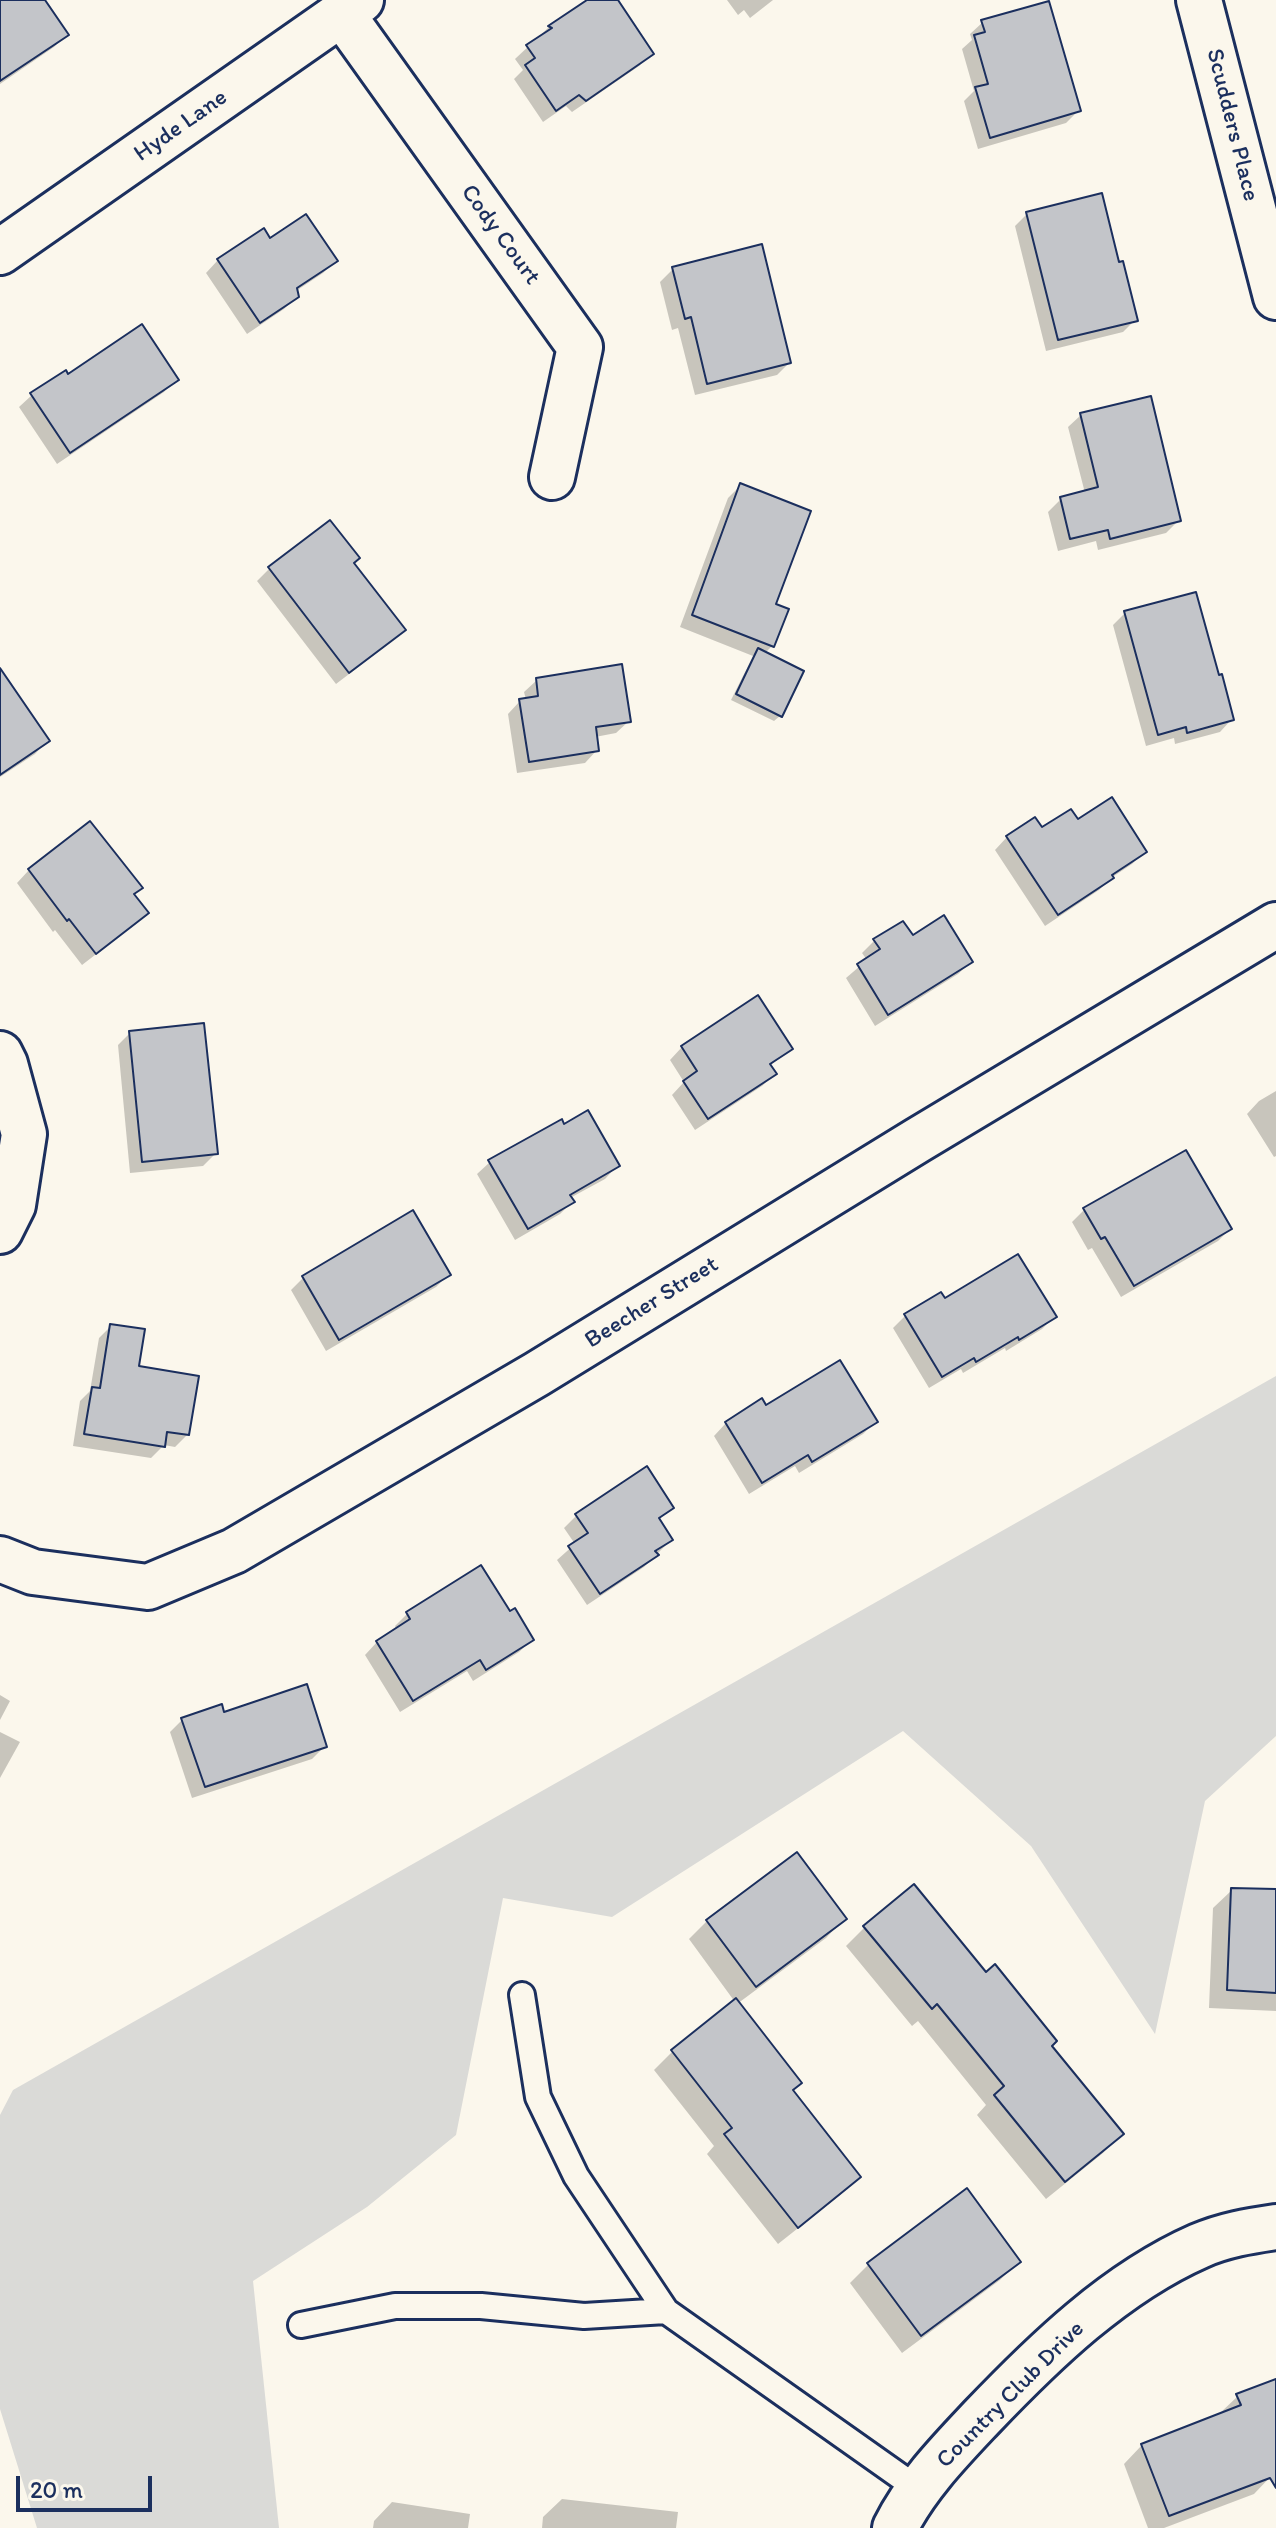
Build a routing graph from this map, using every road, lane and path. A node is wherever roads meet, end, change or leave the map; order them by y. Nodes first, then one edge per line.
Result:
1 (1199, 0) edge
2 (351, 7) edge
3 (0, 252) edge
4 (1276, 297) edge
5 (552, 477) dead end
6 (1276, 925) edge
7 (0, 1054) edge
8 (0, 1231) edge
9 (0, 1559) edge
10 (522, 1995) dead end
11 (1276, 2227) edge
12 (666, 2311) junction
13 (301, 2325) dead end
14 (918, 2489) junction
15 (895, 2528) edge

1 - 4 street, Scudders Place
2 - 3 street, Hyde Lane
2 - 5 street, Cody Court
6 - 9 street, Beecher Street
7 - 8 street
10 - 12 lane
11 - 14 street, Country Club Drive
12 - 13 lane
12 - 14 lane
14 - 15 street, Country Club Drive

